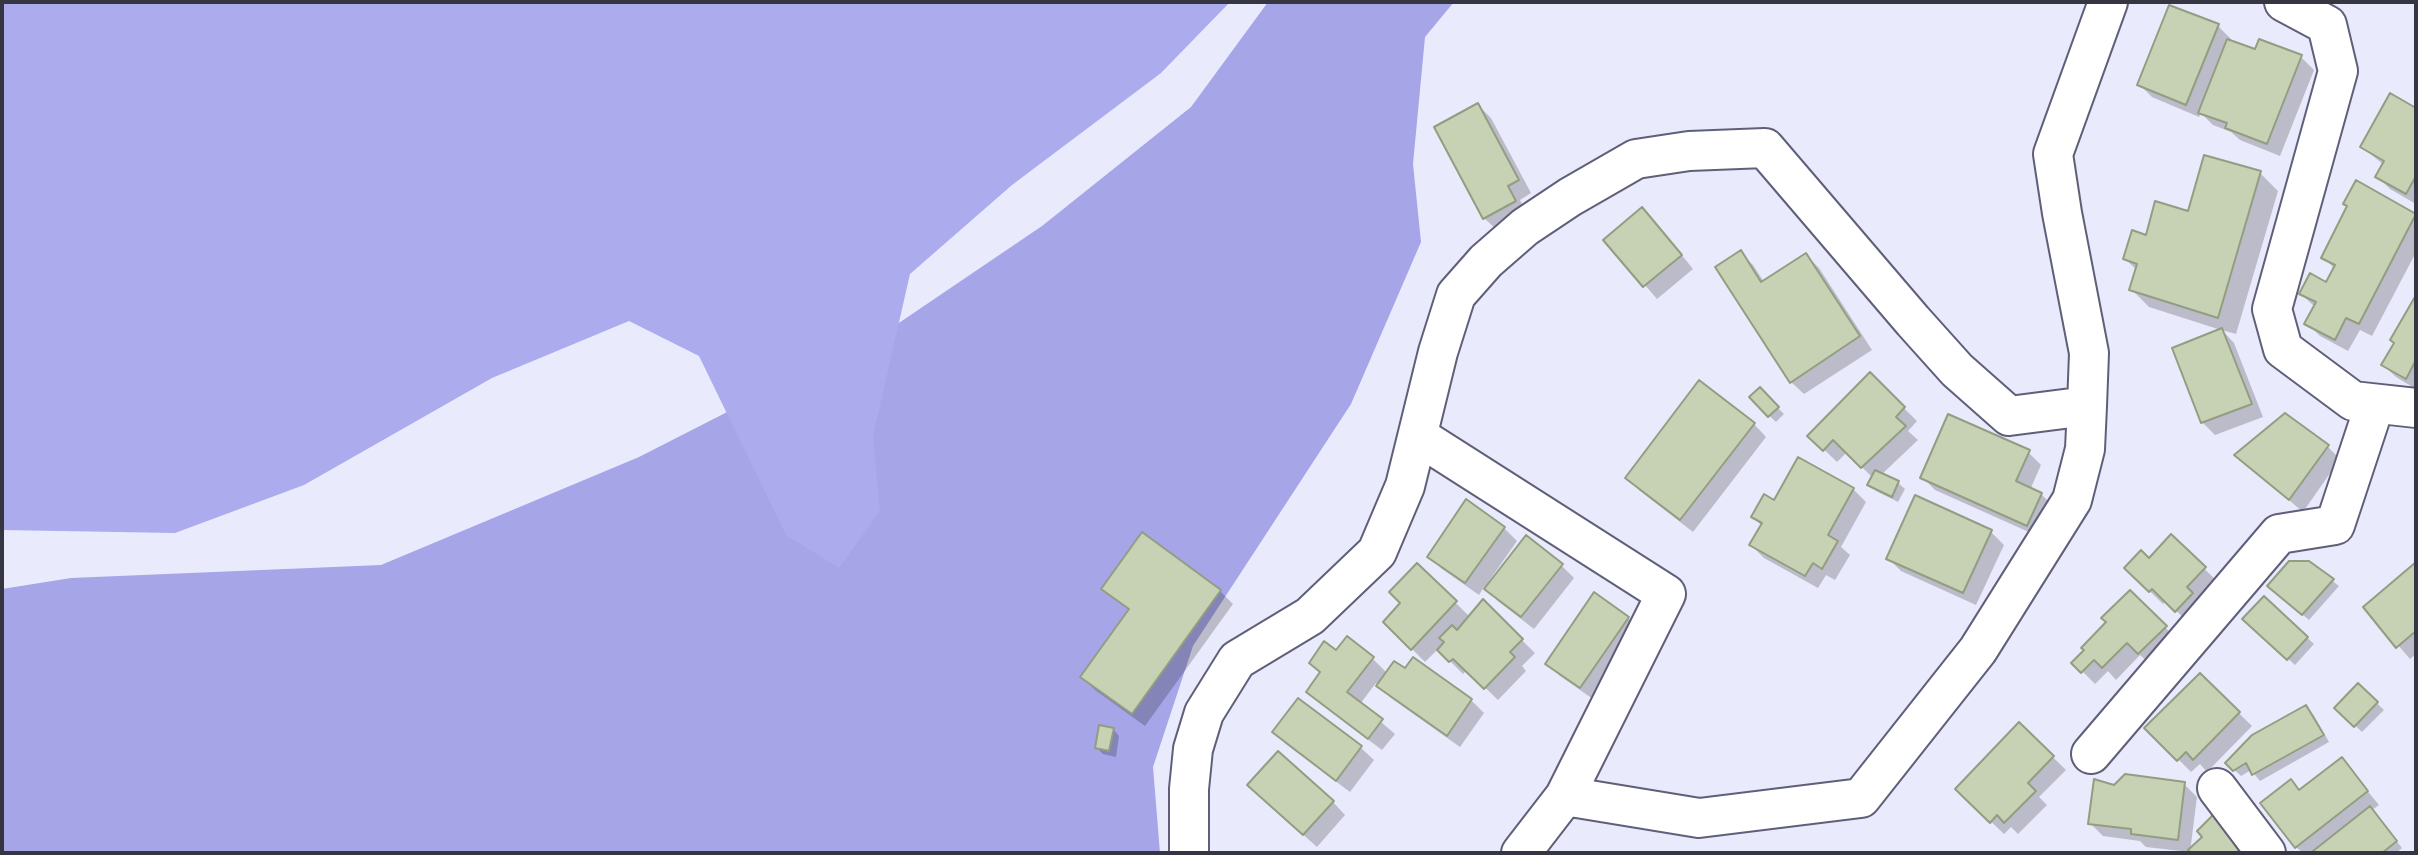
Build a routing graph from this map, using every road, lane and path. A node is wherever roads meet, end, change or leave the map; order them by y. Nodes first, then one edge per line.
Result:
1 (2108, 2) edge
2 (2284, 2) edge
3 (2375, 404) junction
4 (2087, 406) junction
5 (2416, 408) edge
6 (1418, 436) junction
7 (2091, 754) dead end
8 (2217, 788) dead end
9 (1565, 796) junction
10 (1189, 853) edge
11 (1521, 853) edge
12 (2266, 853) edge

1 - 4 street
2 - 3 street
3 - 5 street
3 - 7 street
4 - 6 street
4 - 9 street
6 - 9 street
6 - 10 street
8 - 12 street
9 - 11 street

